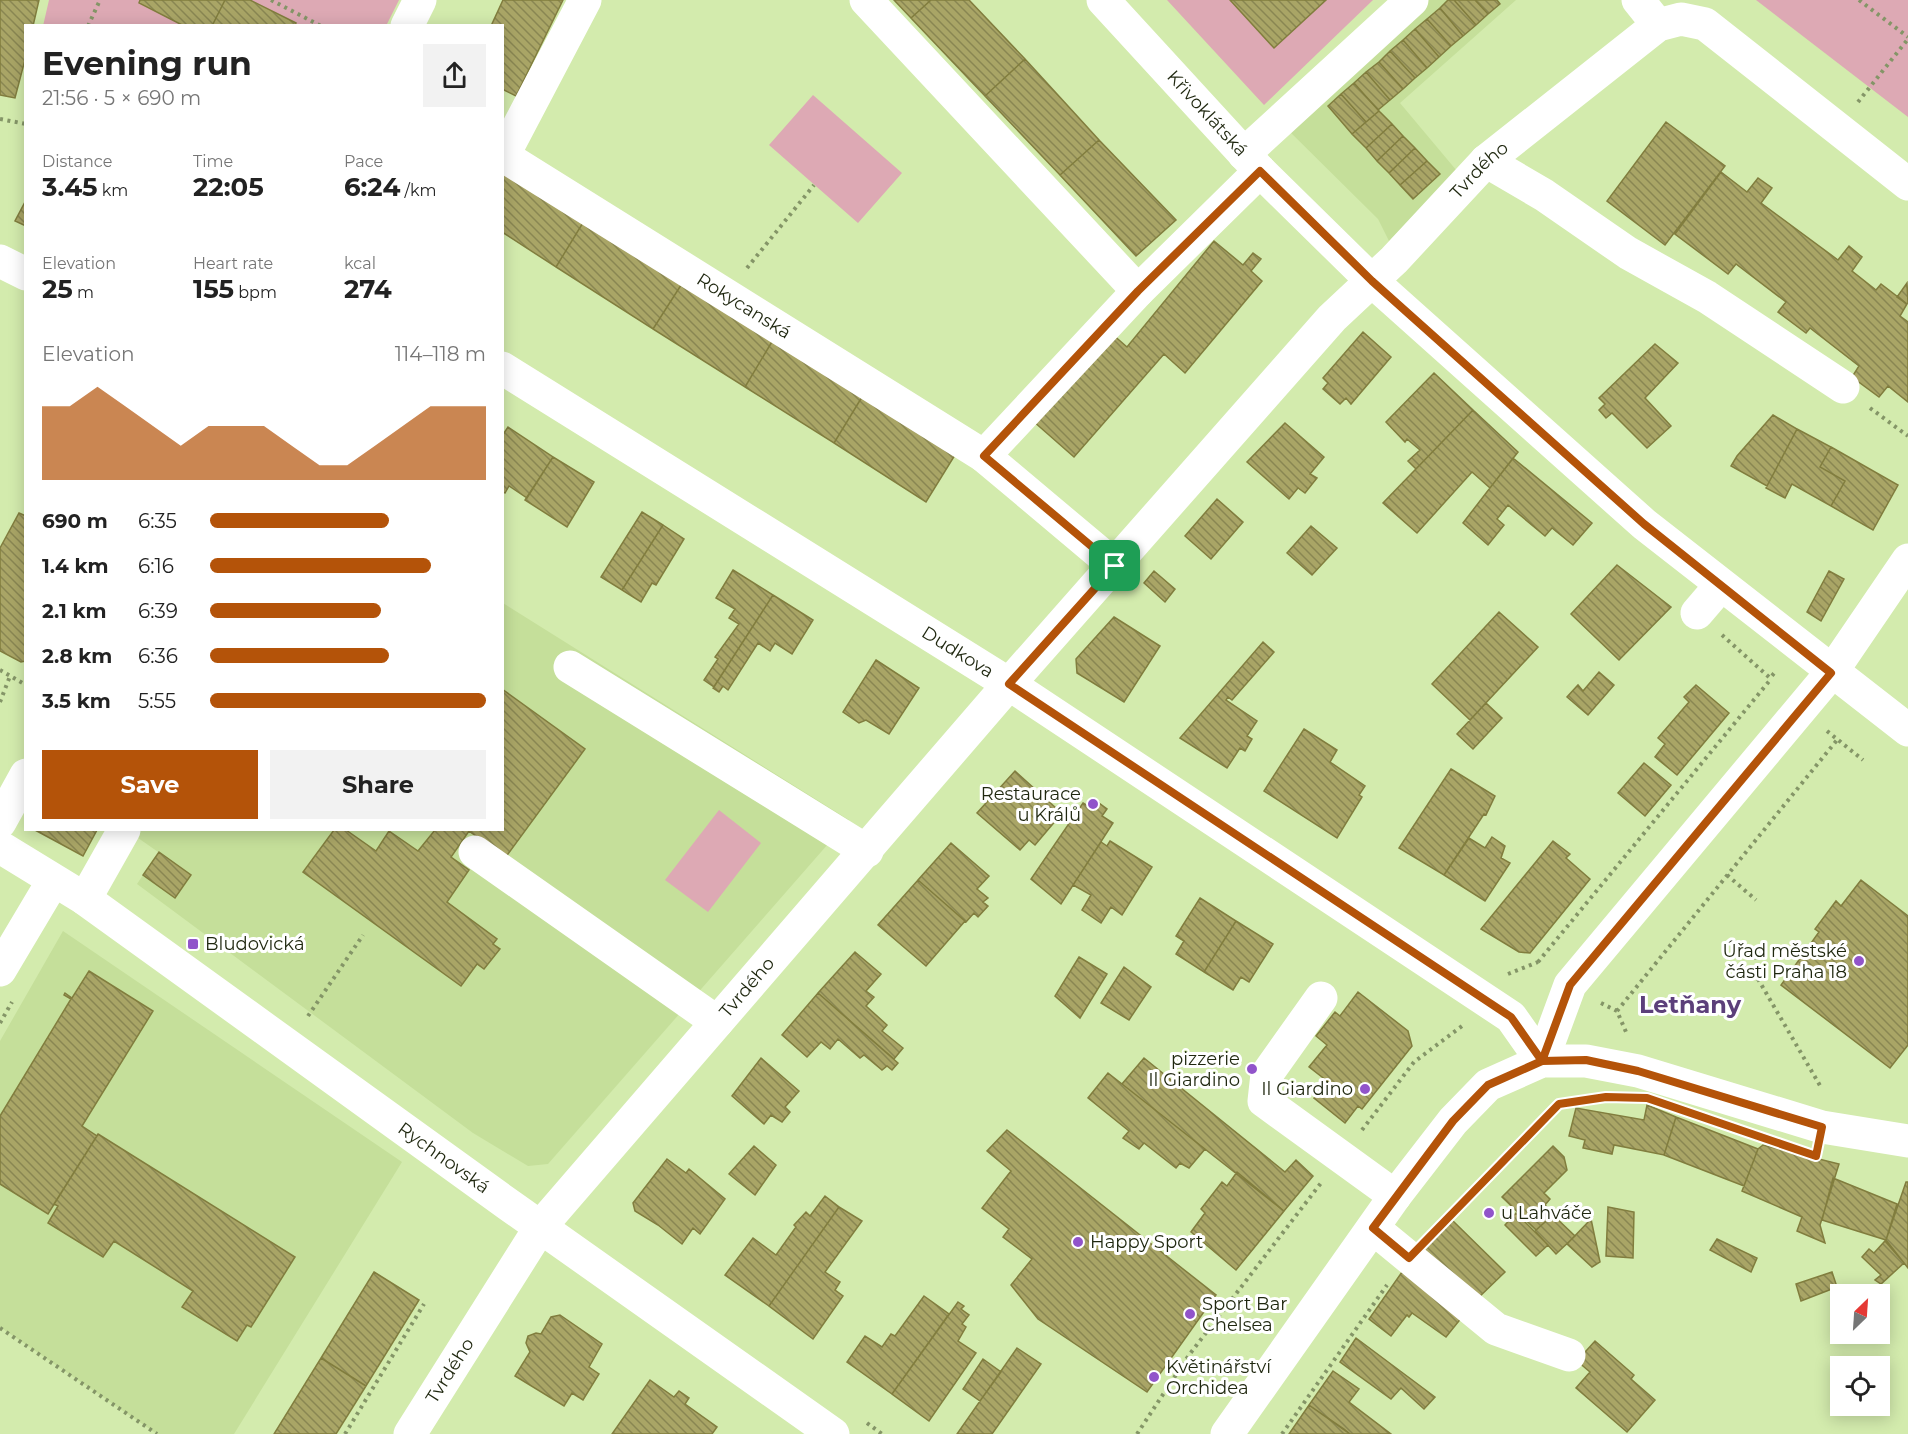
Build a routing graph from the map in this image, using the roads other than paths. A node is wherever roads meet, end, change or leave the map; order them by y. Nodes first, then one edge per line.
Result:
1 (420, 0) edge
2 (585, 0) edge
3 (866, 0) edge
4 (1103, 0) edge
5 (1412, 0) edge
6 (1638, 0) edge
7 (408, 24) edge
8 (1658, 25) junction
9 (504, 153) edge
10 (504, 156) edge
11 (1486, 161) junction
12 (1252, 162) junction
13 (1908, 184) edge
14 (0, 261) edge
15 (24, 273) edge
16 (1372, 281) junction
17 (1138, 291) junction
18 (504, 369) edge
19 (1843, 387) road end
20 (984, 456) junction
21 (1908, 560) edge
22 (1115, 566) junction
23 (1721, 585) junction
24 (1697, 613) dead end
25 (570, 667) dead end
26 (1831, 673) junction
27 (1009, 684) junction
28 (1908, 730) edge
29 (24, 779) edge
30 (0, 822) edge
31 (123, 831) edge
32 (0, 847) edge
33 (867, 851) junction
34 (475, 852) dead end
35 (53, 881) junction
36 (85, 899) junction
37 (0, 970) edge
38 (1322, 998) dead end
39 (717, 1022) junction
40 (1542, 1061) junction
41 (1908, 1141) edge
42 (1395, 1196) junction
43 (541, 1226) junction
44 (1373, 1228) junction
45 (1569, 1355) dead end
46 (410, 1434) edge
47 (833, 1434) edge
48 (1227, 1434) edge

1 - 7 street
2 - 9 street, Rokycanská
3 - 17 street
4 - 12 street, Křivoklátská
5 - 12 street
6 - 8 street
8 - 11 street, Tvrdého
8 - 13 street, Tvrdého
10 - 20 street, Rokycanská
11 - 16 street, Tvrdého
11 - 19 street
12 - 16 street, Křivoklátská
12 - 17 street
14 - 15 street
16 - 22 street, Tvrdého
16 - 23 street, Křivoklátská
17 - 20 street
18 - 27 street, Dudkova
20 - 22 street
21 - 26 street
22 - 27 street, Tvrdého
23 - 24 street
23 - 26 street, Křivoklátská
25 - 33 street
26 - 28 street, Křivoklátská
26 - 40 street
27 - 33 street, Tvrdého
27 - 40 street, Dudkova
29 - 30 street
31 - 36 street
32 - 35 street, Rychnovská
33 - 39 street, Tvrdého
34 - 39 street
35 - 36 street, Rychnovská
35 - 37 street
36 - 43 street, Rychnovská
38 - 42 street
39 - 43 street, Tvrdého
40 - 41 street
40 - 42 street
42 - 44 street
43 - 46 street, Tvrdého
43 - 47 street, Rychnovská
44 - 45 street
44 - 48 street

